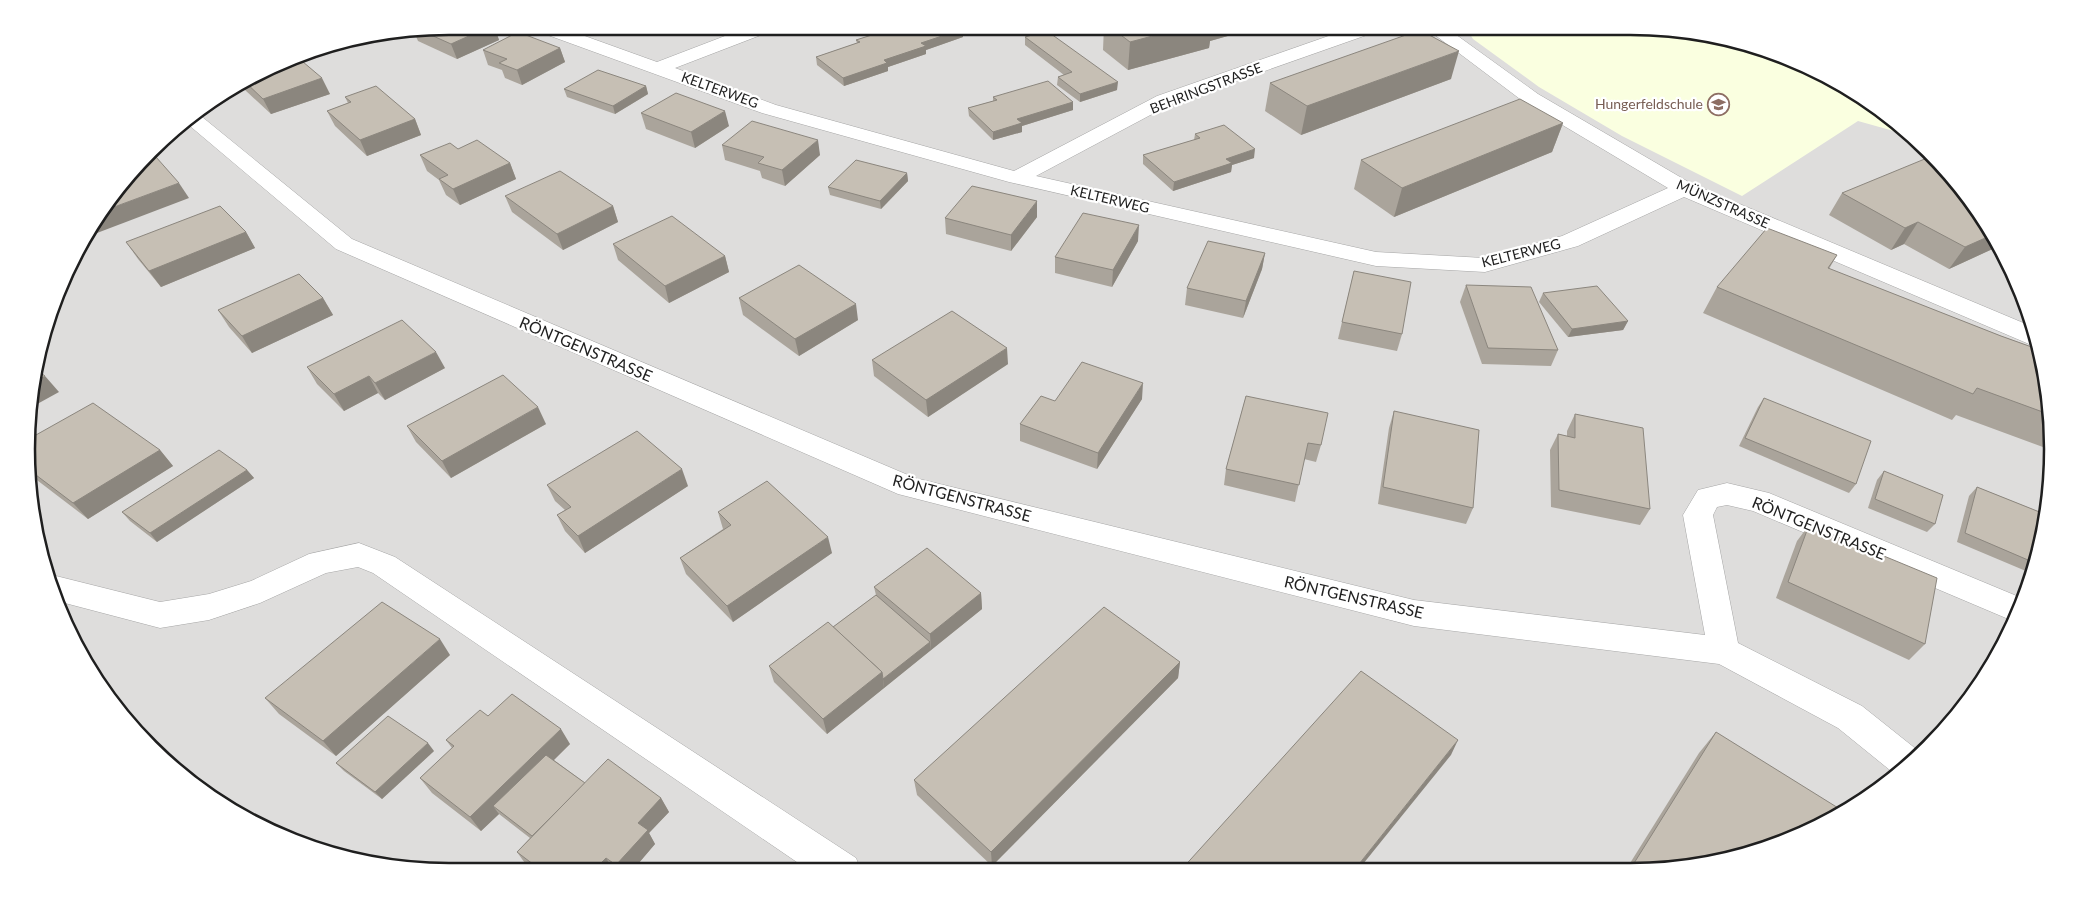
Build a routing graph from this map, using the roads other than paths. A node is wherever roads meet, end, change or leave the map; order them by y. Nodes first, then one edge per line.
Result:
1 (566, 35) edge
2 (745, 35) edge
3 (1349, 35) edge
4 (1444, 35) edge
5 (659, 68) junction
6 (196, 122) edge
7 (1016, 178) junction
8 (1684, 189) junction
9 (2027, 334) edge
10 (60, 589) edge
11 (2012, 607) edge
12 (1724, 650) junction
13 (1903, 760) edge
14 (832, 863) edge

1 - 5 street, KELTERWEG
2 - 5 street
3 - 7 street, BEHRINGSTRASSE
4 - 8 street, MÜNZSTRASSE
5 - 7 street, KELTERWEG
6 - 12 street, RÖNTGENSTRASSE
7 - 8 street, KELTERWEG
8 - 9 street, MÜNZSTRASSE
10 - 14 street
11 - 12 street, RÖNTGENSTRASSE
12 - 13 street, RÖNTGENSTRASSE

